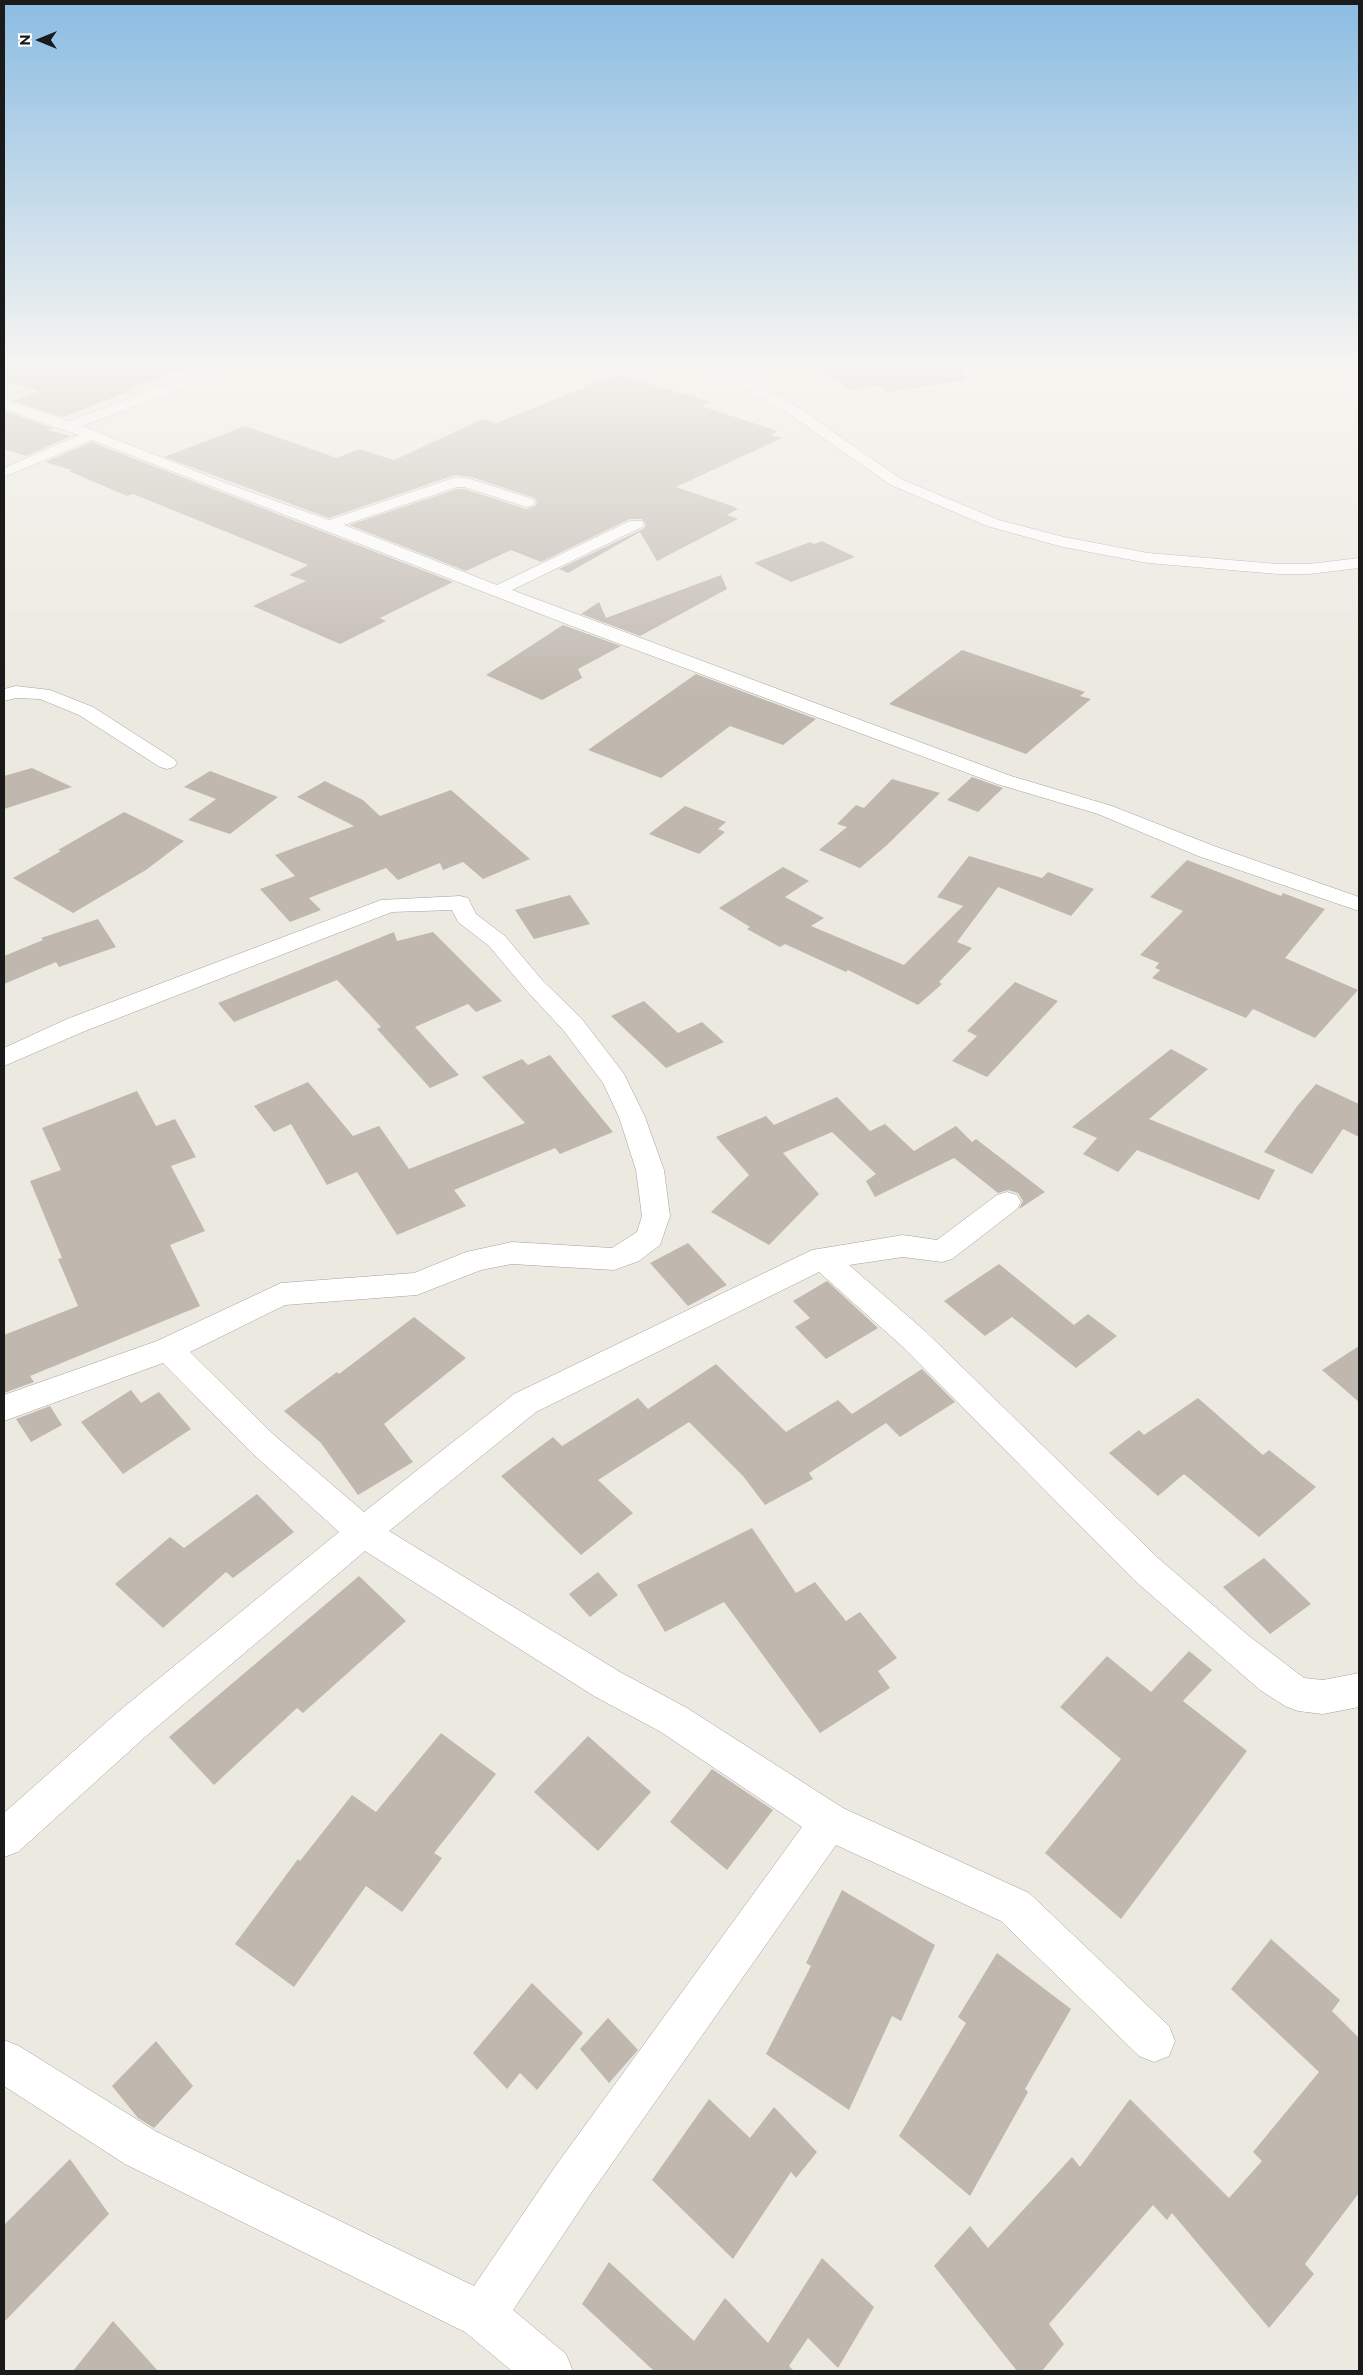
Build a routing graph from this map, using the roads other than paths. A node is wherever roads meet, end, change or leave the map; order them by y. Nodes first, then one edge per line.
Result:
1 (197, 477) edge
2 (889, 477) edge
3 (527, 502) dead end
4 (329, 524) junction
5 (636, 524) dead end
6 (1359, 563) edge
7 (497, 591) junction
8 (4, 695) edge
9 (167, 763) dead end
10 (1359, 904) edge
11 (4, 1058) edge
12 (1007, 1202) dead end
13 (822, 1258) junction
14 (168, 1349) junction
15 (4, 1408) edge
16 (363, 1532) junction
17 (1359, 1690) edge
18 (830, 1822) junction
19 (4, 1838) edge
20 (1154, 2040) dead end
21 (4, 2060) edge
22 (482, 2315) junction
23 (549, 2371) edge

1 - 4 street
2 - 6 street
3 - 4 street
4 - 7 street
5 - 7 street
7 - 10 street
8 - 9 street
11 - 14 street
12 - 13 street
13 - 16 street
13 - 17 street
14 - 15 street
14 - 16 street
16 - 18 street
16 - 19 street
18 - 20 street
18 - 22 street
21 - 22 street
22 - 23 street

